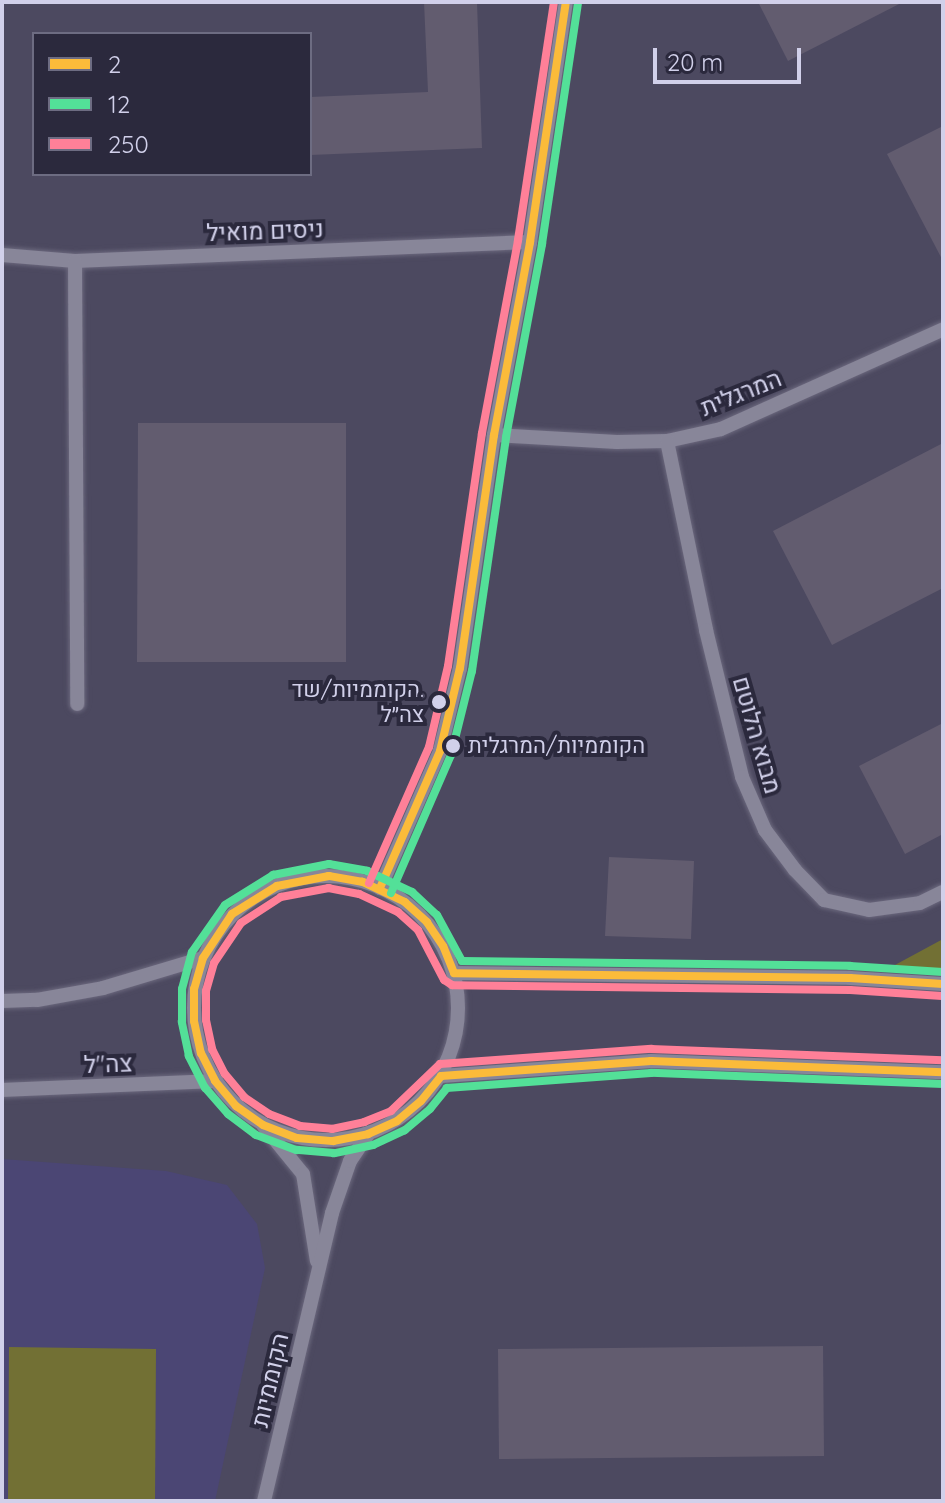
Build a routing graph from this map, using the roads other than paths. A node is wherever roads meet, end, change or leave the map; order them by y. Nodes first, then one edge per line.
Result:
1 (566, 2) edge
2 (530, 242) junction
3 (2, 255) edge
4 (75, 261) junction
5 (943, 329) edge
6 (494, 435) junction
7 (667, 441) junction
8 (77, 704) dead end
9 (380, 888) junction
10 (943, 892) edge
11 (203, 958) junction
12 (454, 973) junction
13 (943, 984) edge
14 (2, 1001) edge
15 (943, 1072) edge
16 (441, 1076) junction
17 (215, 1081) junction
18 (2, 1090) edge
19 (263, 1125) junction
20 (368, 1134) junction
21 (318, 1270) junction
22 (264, 1501) edge

1 - 2 street
2 - 4 street, ניסים מואיל
2 - 6 street
3 - 4 street, ניסים מואיל
4 - 8 street
5 - 7 street, המרגלית
6 - 7 street, המרגלית
6 - 9 street
7 - 10 street, מבוא הלוטם
9 - 11 street
9 - 12 street
11 - 14 street
11 - 17 street
12 - 13 street
12 - 16 street
15 - 16 street
16 - 20 street
17 - 18 street, צה"ל
17 - 19 street
19 - 20 street
19 - 21 street, הקוממיות
20 - 21 street, הקוממיות
21 - 22 street, הקוממיות

